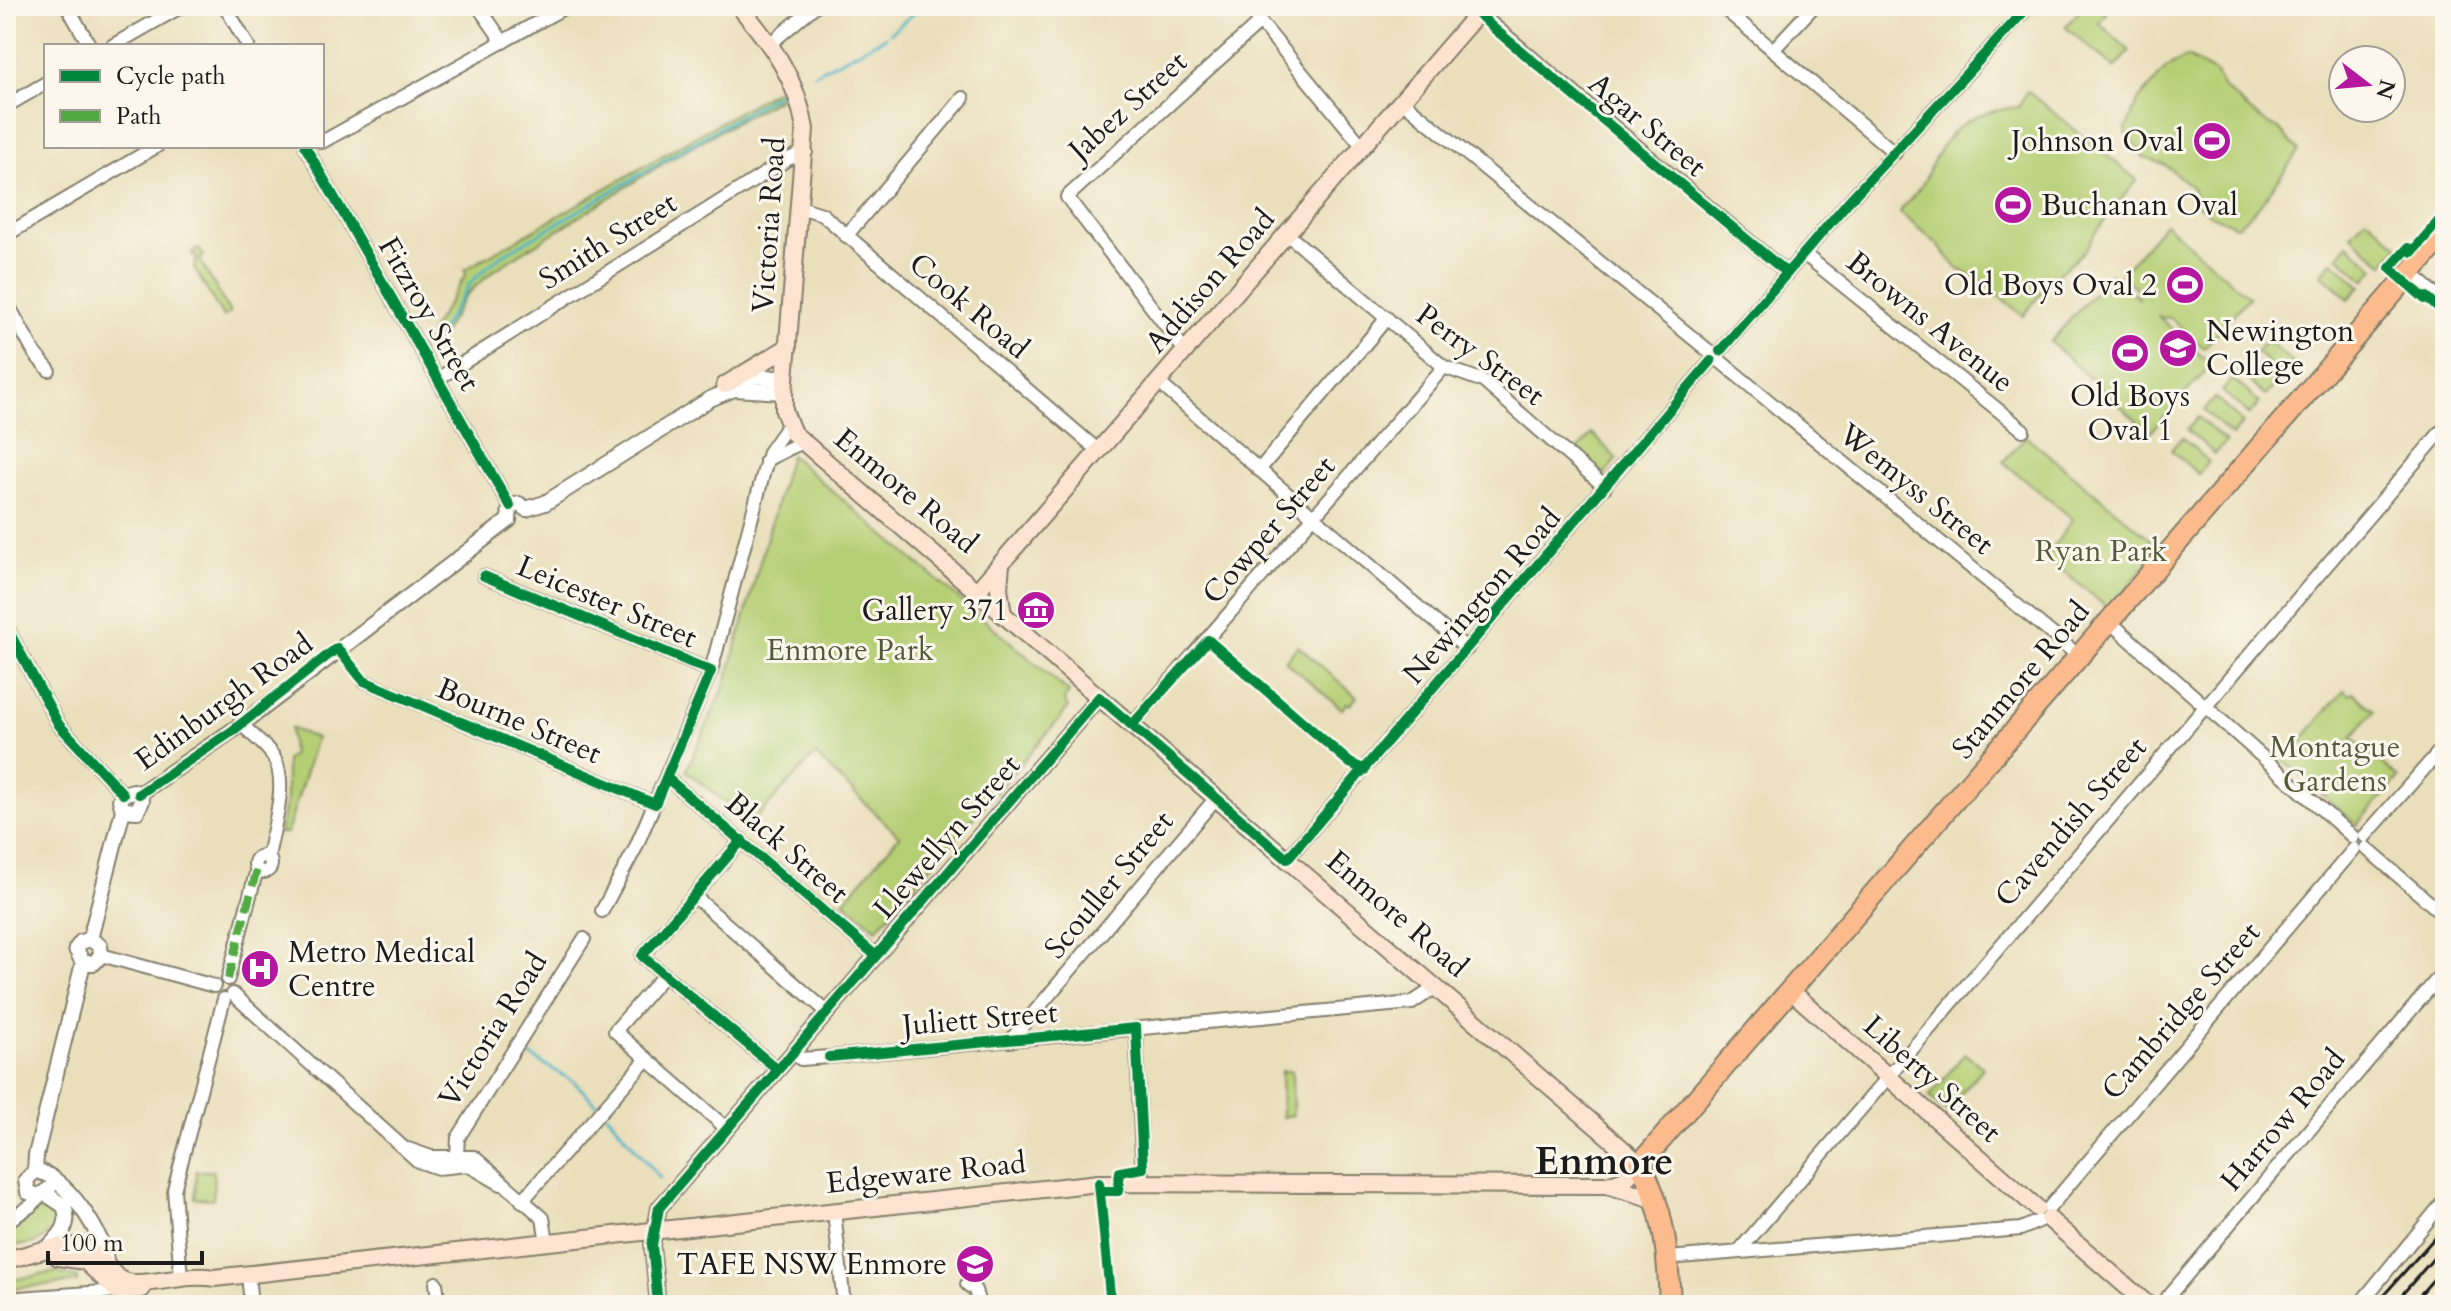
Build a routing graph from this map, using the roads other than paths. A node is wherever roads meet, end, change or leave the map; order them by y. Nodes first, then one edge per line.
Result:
1 (67, 6) edge
2 (182, 6) edge
3 (225, 6) edge
4 (478, 6) edge
5 (567, 6) edge
6 (739, 6) edge
7 (815, 6) edge
8 (1247, 6) edge
9 (1721, 6) edge
10 (1814, 6) edge
11 (2029, 6) edge
12 (1478, 8) edge
13 (1260, 22) junction
14 (503, 42) junction
15 (771, 43) junction
16 (89, 44) edge
17 (116, 44) edge
18 (247, 44) edge
19 (1773, 50) junction
20 (44, 84) edge
21 (963, 98) dead end
22 (1402, 101) junction
23 (6, 106) edge
24 (324, 141) edge
25 (1363, 147) junction
26 (154, 148) edge
27 (310, 148) edge
28 (806, 152) junction
29 (1895, 153) junction
30 (800, 207) junction
31 (2445, 233) edge
32 (1287, 234) junction
33 (6, 235) edge
34 (846, 236) junction
35 (1804, 254) junction
36 (1787, 273) junction
37 (2411, 273) junction
38 (6, 301) edge
39 (2445, 303) edge
40 (1387, 318) junction
41 (788, 347) junction
42 (1186, 352) junction
43 (1715, 356) junction
44 (1444, 367) junction
45 (49, 370) dead end
46 (439, 378) junction
47 (1159, 383) junction
48 (725, 385) junction
49 (784, 386) junction
50 (710, 399) junction
51 (788, 425) junction
52 (2445, 427) edge
53 (2023, 430) dead end
54 (802, 442) junction
55 (1100, 452) junction
56 (766, 460) junction
57 (1259, 470) junction
58 (1605, 487) junction
59 (515, 512) junction
60 (1315, 518) junction
61 (1001, 564) junction
62 (484, 576) dead end
63 (977, 591) junction
64 (1003, 615) junction
65 (2110, 622) junction
66 (6, 626) edge
67 (1467, 649) junction
68 (2080, 657) junction
69 (711, 671) junction
70 (364, 681) dead end
71 (1099, 697) junction
72 (2205, 707) junction
73 (242, 724) junction
74 (1132, 725) junction
75 (2445, 745) edge
76 (667, 778) junction
77 (123, 794) junction
78 (139, 794) junction
79 (1216, 798) junction
80 (655, 804) junction
81 (123, 810) junction
82 (742, 840) junction
83 (2360, 842) junction
84 (1287, 859) junction
85 (694, 896) junction
86 (602, 911) dead end
87 (2445, 916) edge
88 (90, 939) junction
89 (584, 939) dead end
90 (101, 955) junction
91 (875, 955) junction
92 (83, 963) junction
93 (2445, 970) edge
94 (664, 975) junction
95 (228, 979) junction
96 (214, 986) junction
97 (1436, 987) junction
98 (1791, 991) junction
99 (229, 997) junction
100 (826, 1011) junction
101 (1136, 1028) junction
102 (1010, 1041) junction
103 (792, 1052) junction
104 (647, 1059) junction
105 (777, 1069) junction
106 (1887, 1076) junction
107 (726, 1128) junction
108 (458, 1160) junction
109 (1640, 1164) junction
110 (42, 1175) junction
111 (1143, 1182) junction
112 (25, 1184) junction
113 (1607, 1185) junction
114 (42, 1195) junction
115 (74, 1200) junction
116 (1657, 1200) junction
117 (2445, 1200) edge
118 (522, 1201) junction
119 (834, 1211) junction
120 (2043, 1214) junction
121 (12, 1220) edge
122 (652, 1232) junction
123 (547, 1242) junction
124 (45, 1250) junction
125 (1739, 1251) junction
126 (77, 1252) junction
127 (27, 1256) junction
128 (1668, 1258) junction
129 (6, 1260) edge
130 (103, 1271) junction
131 (248, 1274) junction
132 (181, 1278) junction
133 (214, 1278) junction
134 (436, 1283) dead end
135 (967, 1284) dead end
136 (120, 1296) edge
137 (13, 1300) edge
138 (251, 1305) edge
139 (439, 1305) edge
140 (658, 1305) edge
141 (836, 1305) edge
142 (844, 1305) edge
143 (979, 1305) edge
144 (1670, 1305) edge
145 (2148, 1305) edge
146 (2161, 1305) edge
147 (2359, 1305) edge

1 - 16 street
2 - 17 street
3 - 18 street
4 - 14 street
5 - 14 street
6 - 15 main road, Victoria Road
7 - 15 street
8 - 13 street
9 - 19 street
10 - 19 street
11 - 29 street, Newington Road
12 - 22 main road, Addison Road
12 - 36 street, Agar Street
13 - 25 street
13 - 42 street, Jabez Street
14 - 24 street
15 - 28 main road, Victoria Road
19 - 29 street
20 - 23 street
21 - 34 street
22 - 25 main road, Addison Road
22 - 43 street, Wemyss Street
25 - 32 main road, Addison Road
26 - 33 street
27 - 46 street, Fitzroy Street
28 - 30 main road, Victoria Road
28 - 46 street, Smith Street
29 - 35 street, Newington Road
30 - 34 street, Cook Road
30 - 41 main road, Victoria Road
31 - 37 highway, Stanmore Road
32 - 40 street, Perry Street
32 - 42 main road, Addison Road
34 - 55 street, Cook Road
35 - 36 street, Newington Road
35 - 53 street, Browns Avenue
36 - 43 street, Newington Road
37 - 39 street
37 - 65 highway, Stanmore Road
38 - 45 street
40 - 44 street, Perry Street
40 - 57 street
41 - 48 main road
41 - 49 main road, Victoria Road
42 - 47 main road, Addison Road
43 - 58 street, Newington Road
43 - 68 street, Wemyss Street
44 - 58 street, Perry Street
44 - 60 street, Cowper Street
46 - 59 street, Fitzroy Street
47 - 55 main road, Addison Road
47 - 57 street
48 - 49 street
48 - 50 street, Edinburgh Road
49 - 50 street, Edinburgh Road
49 - 51 main road, Victoria Road
50 - 59 street, Edinburgh Road
51 - 54 main road, Enmore Road
51 - 56 street
52 - 72 street, Cavendish Street
54 - 56 street
54 - 63 main road, Enmore Road
55 - 61 main road, Addison Road
56 - 69 street
57 - 60 street
58 - 67 street, Newington Road
59 - 73 street, Edinburgh Road
60 - 67 street
60 - 74 street, Cowper Street
61 - 63 main road, Addison Road
61 - 64 main road
62 - 69 street, Leicester Street
63 - 64 main road, Enmore Road
64 - 71 main road, Enmore Road
65 - 68 highway, Stanmore Road
65 - 72 street
66 - 77 street
67 - 84 street, Newington Road
68 - 98 highway, Stanmore Road
69 - 76 street
70 - 80 street, Bourne Street
71 - 74 main road, Enmore Road
71 - 91 street, Llewellyn Street
72 - 83 street
72 - 106 street, Cavendish Street
73 - 78 street, Edinburgh Road
73 - 95 street
74 - 79 main road, Enmore Road
75 - 83 street, Cambridge Street
76 - 80 street
76 - 82 street, Black Street
77 - 78 street
77 - 81 street
78 - 81 street
79 - 84 main road, Enmore Road
79 - 102 street, Scouller Street
80 - 86 street
81 - 88 street, Edinburgh Road
82 - 85 street
82 - 91 street, Black Street
83 - 87 street
83 - 120 street, Cambridge Street
84 - 97 main road, Enmore Road
85 - 94 street
85 - 100 street
88 - 90 street
88 - 92 street
89 - 108 street, Victoria Road
90 - 92 street
90 - 96 street
91 - 100 street, Llewellyn Street
92 - 110 street
93 - 146 street, Harrow Road
94 - 104 street
94 - 105 street
95 - 96 street
95 - 99 street
96 - 99 street
97 - 101 street, Juliett Street
97 - 109 main road, Enmore Road
98 - 106 main road, Liberty Street
98 - 109 highway, Stanmore Road
99 - 108 street
99 - 132 street
100 - 103 street, Llewellyn Street
101 - 102 street, Juliett Street
101 - 111 street
102 - 103 street, Juliett Street
103 - 105 street, Llewellyn Street
104 - 107 street
104 - 118 street
105 - 107 street, Llewellyn Street
106 - 120 main road, Liberty Street
106 - 125 street, Cavendish Street
107 - 122 street, Llewellyn Street
108 - 118 street
109 - 113 main road
109 - 116 highway, Enmore Road
110 - 112 street
110 - 114 street
110 - 115 street
111 - 113 main road, Edgeware Road
111 - 119 main road, Edgeware Road
112 - 114 street
112 - 121 street
113 - 116 main road, Edgeware Road
114 - 121 street
114 - 124 street
115 - 126 street
115 - 130 street
116 - 128 highway, Enmore Road
117 - 147 street
118 - 123 street
119 - 122 main road, Edgeware Road
119 - 142 street
120 - 125 street
120 - 145 main road, Liberty Street
122 - 123 main road, Edgeware Road
122 - 140 street
123 - 131 main road, Edgeware Road
124 - 126 main road
124 - 127 main road
125 - 128 street
126 - 127 main road
126 - 130 main road
127 - 129 main road
128 - 144 highway, Enmore Road
130 - 132 main road
130 - 136 main road
130 - 137 street
131 - 133 main road, Edgeware Road
131 - 138 street
132 - 133 main road
133 - 136 main road
134 - 139 street
135 - 143 street
136 - 137 street
141 - 142 street
145 - 146 main road

